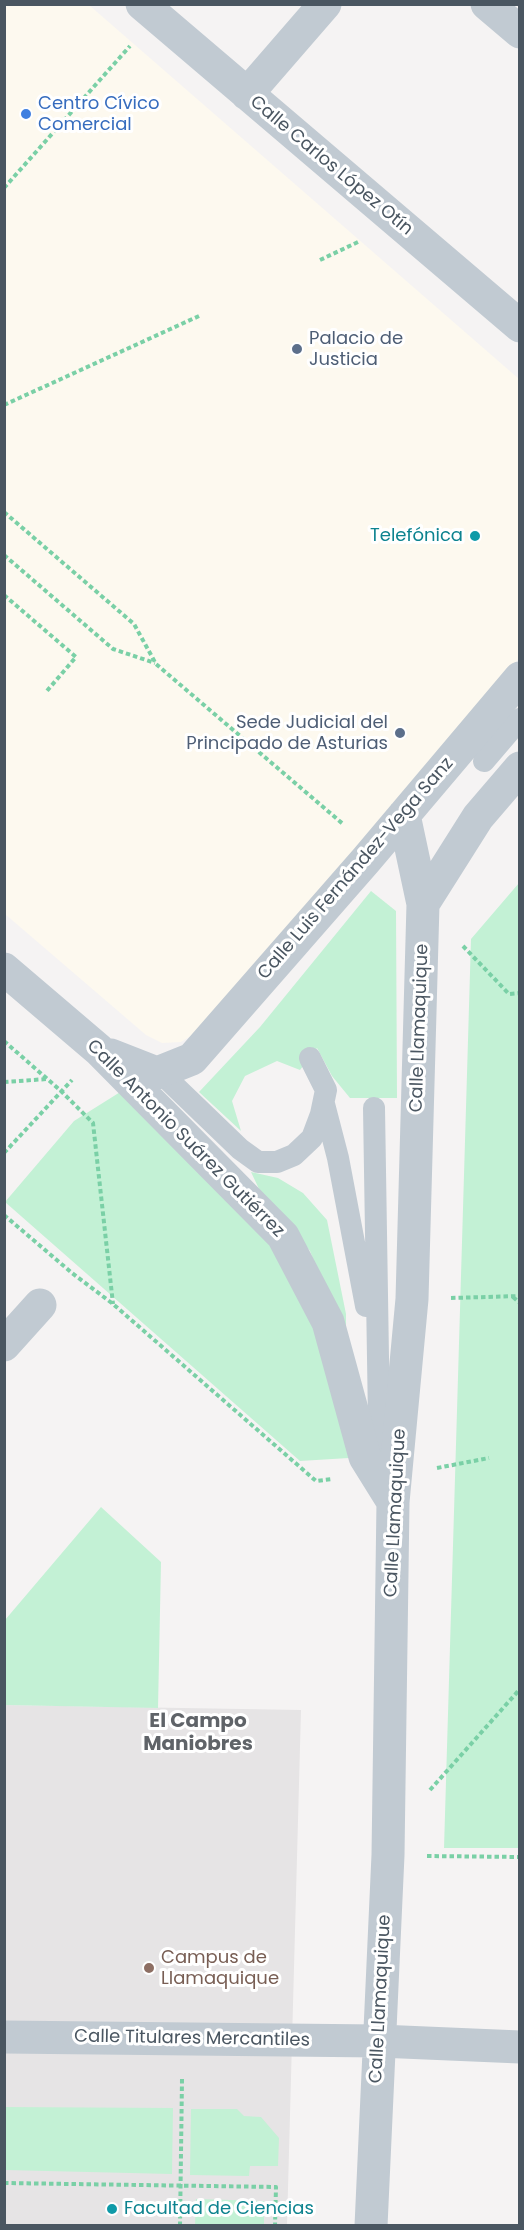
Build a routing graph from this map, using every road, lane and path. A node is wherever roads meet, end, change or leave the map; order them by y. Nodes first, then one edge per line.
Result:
1 (325, 4) edge
2 (487, 4) edge
3 (149, 10) edge
4 (519, 32) edge
5 (247, 94) junction
6 (4, 188) edge
7 (200, 316) dead end
8 (519, 326) edge
9 (4, 405) edge
10 (4, 512) edge
11 (4, 555) edge
12 (4, 595) edge
13 (156, 663) junction
14 (519, 678) edge
15 (46, 692) dead end
16 (519, 719) edge
17 (484, 761) dead end
18 (519, 768) edge
19 (404, 815) junction
20 (366, 860) junction
21 (423, 904) junction
22 (4, 969) edge
23 (4, 1041) edge
24 (99, 1050) junction
25 (309, 1058) dead end
26 (160, 1072) junction
27 (74, 1077) dead end
28 (48, 1079) junction
29 (4, 1082) edge
30 (61, 1091) junction
31 (324, 1102) junction
32 (374, 1108) dead end
33 (4, 1153) edge
34 (4, 1215) edge
35 (519, 1296) edge
36 (512, 1297) junction
37 (412, 1299) junction
38 (519, 1303) edge
39 (112, 1304) junction
40 (40, 1305) dead end
41 (4, 1345) edge
42 (378, 1373) junction
43 (489, 1458) dead end
44 (388, 1484) junction
45 (519, 1689) edge
46 (388, 1846) junction
47 (519, 1857) edge
48 (4, 2037) edge
49 (182, 2039) junction
50 (379, 2041) junction
51 (519, 2047) edge
52 (4, 2183) edge
53 (180, 2185) junction
54 (180, 2226) edge
55 (275, 2226) edge
56 (371, 2226) edge

1 - 5 street
2 - 4 street
3 - 5 street, Calle Carlos López Otín
3 - 6 path
5 - 8 street, Calle Carlos López Otín
7 - 9 path
10 - 13 path
11 - 13 path
12 - 15 path
13 - 20 path
14 - 19 street, Calle Luis Fernández-Vega Sanz
16 - 17 lane
18 - 21 street
19 - 20 street, Calle Luis Fernández-Vega Sanz
19 - 21 street, Calle Llamaquique
20 - 26 street, Calle Luis Fernández-Vega Sanz
21 - 37 street, Calle Llamaquique
22 - 24 street, Calle Antonio Suárez Gutiérrez
23 - 28 path
24 - 26 street
24 - 44 street, Calle Antonio Suárez Gutiérrez
25 - 31 lane
26 - 31 lane
27 - 30 path
28 - 29 path
28 - 30 path
30 - 33 path
30 - 39 path
31 - 42 lane
32 - 42 lane
34 - 39 path
35 - 36 path
36 - 37 path
36 - 38 path
37 - 44 street, Calle Llamaquique
39 - 44 path
40 - 41 street
42 - 44 lane
43 - 44 path
44 - 46 street, Calle Llamaquique
45 - 46 path
46 - 47 path
46 - 50 street, Calle Llamaquique
48 - 49 street, Calle Titulares Mercantiles
49 - 50 street, Calle Titulares Mercantiles
49 - 53 path
50 - 51 street, Calle Titulares Mercantiles
50 - 56 street, Calle Llamaquique
52 - 53 path
53 - 54 path
53 - 55 path

